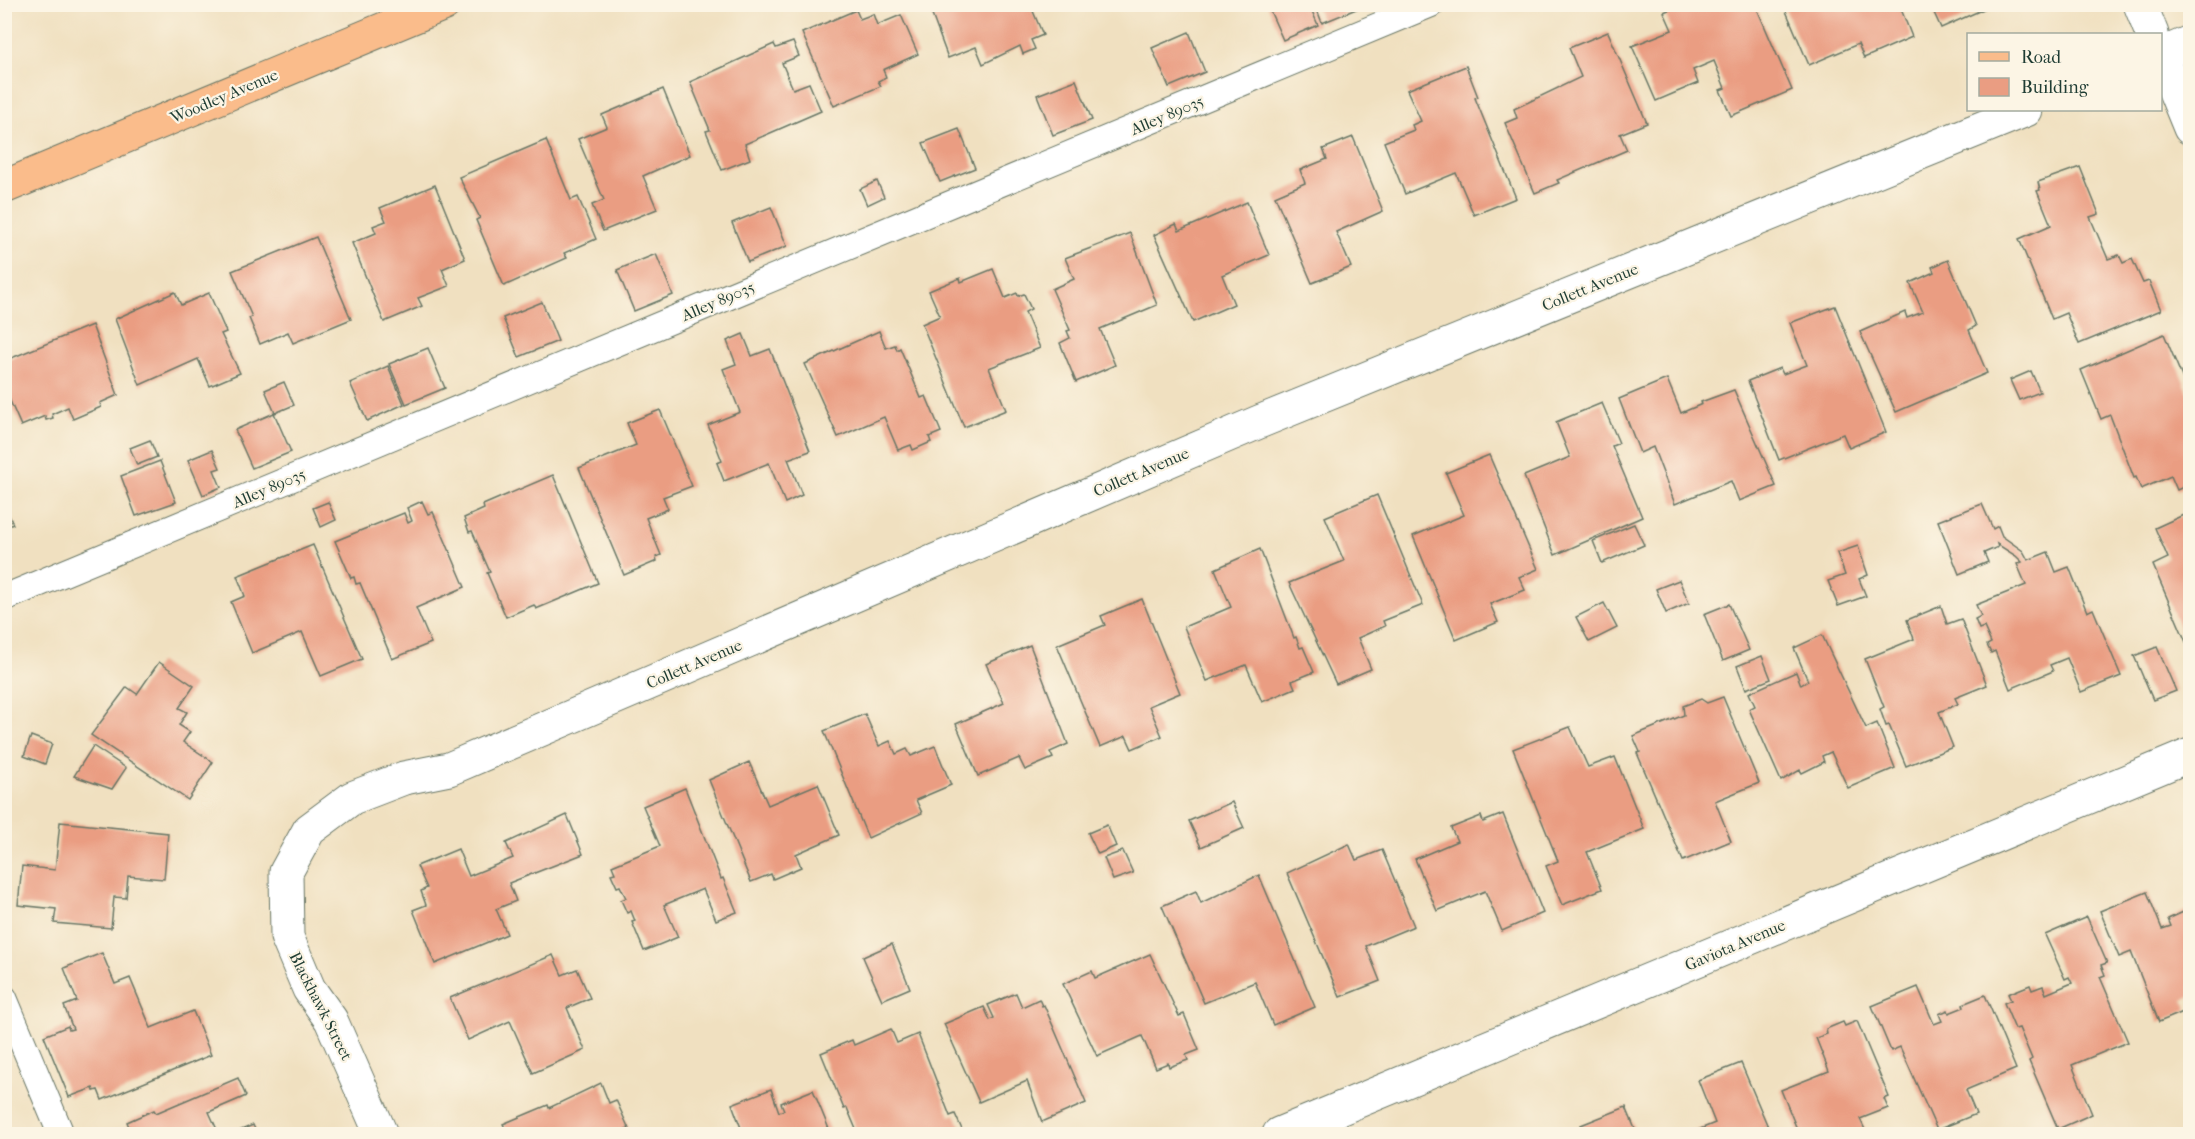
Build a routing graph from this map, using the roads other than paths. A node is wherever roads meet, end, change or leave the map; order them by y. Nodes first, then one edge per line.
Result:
1 (444, 4) edge
2 (1431, 4) edge
3 (2140, 4) edge
4 (2152, 33) edge
5 (2190, 42) edge
6 (2162, 54) edge
7 (2162, 60) edge
8 (2024, 111) edge
9 (2190, 128) edge
10 (4, 187) edge
11 (4, 598) edge
12 (2190, 755) edge
13 (286, 872) joint
14 (4, 999) edge
15 (60, 1134) edge
16 (381, 1134) edge
17 (1279, 1134) edge

1 - 10 main road, Woodley Avenue
2 - 11 lane, Alley 89035
3 - 4 street
5 - 6 street
7 - 9 street
8 - 13 street, Collett Avenue
12 - 17 street, Gaviota Avenue
13 - 16 street, Blackhawk Street
14 - 15 lane

